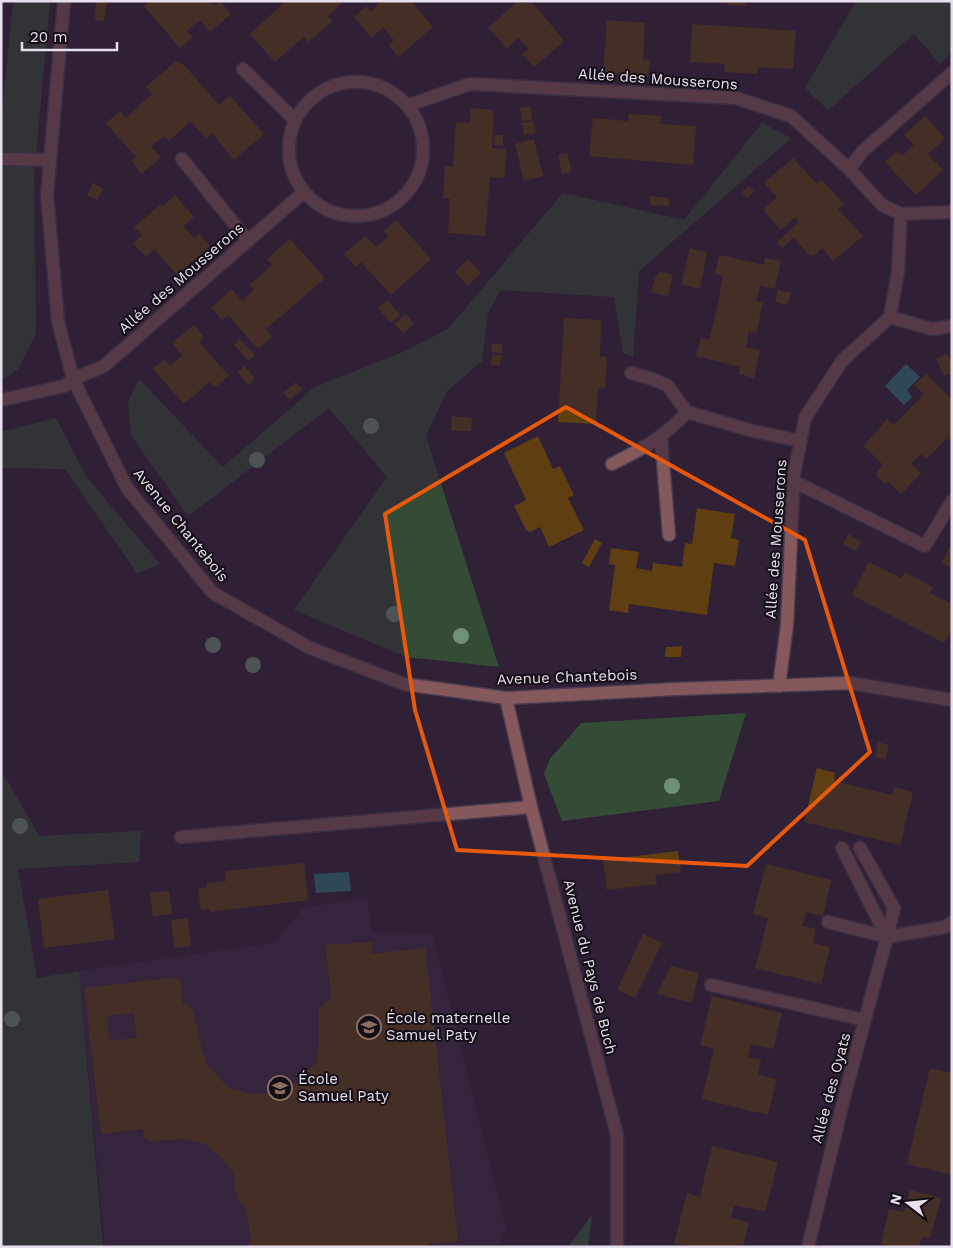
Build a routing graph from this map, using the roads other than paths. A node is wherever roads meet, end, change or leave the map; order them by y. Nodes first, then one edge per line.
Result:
1 (64, 1) edge
2 (243, 69) dead end
3 (952, 74) edge
4 (409, 105) junction
5 (295, 120) junction
6 (1, 159) edge
7 (182, 159) dead end
8 (50, 160) junction
9 (849, 169) junction
10 (304, 192) junction
11 (952, 212) edge
12 (901, 214) junction
13 (248, 241) junction
14 (890, 317) junction
15 (952, 326) edge
16 (631, 373) dead end
17 (73, 379) junction
18 (1, 400) edge
19 (687, 412) junction
20 (661, 437) junction
21 (800, 441) junction
22 (612, 464) dead end
23 (795, 482) junction
24 (952, 501) edge
25 (669, 535) dead end
26 (779, 686) junction
27 (506, 698) junction
28 (952, 700) edge
29 (531, 807) junction
30 (181, 837) dead end
31 (842, 848) dead end
32 (860, 848) dead end
33 (828, 922) dead end
34 (952, 922) edge
35 (886, 937) junction
36 (711, 986) dead end
37 (865, 1020) junction
38 (617, 1247) edge
39 (808, 1247) edge

1 - 8 street, Avenue Chantebois
2 - 5 street
3 - 9 street
4 - 5 street
4 - 9 street, Allée des Mousserons
4 - 10 street
5 - 10 street
6 - 8 street
7 - 13 street
8 - 17 street, Avenue Chantebois
9 - 12 street, Allée des Mousserons
10 - 13 street, Allée des Mousserons
11 - 12 street
12 - 14 street
13 - 17 street, Allée des Mousserons
14 - 15 street
14 - 21 street, Allée des Mousserons
16 - 19 street
17 - 18 street
17 - 27 street, Avenue Chantebois
19 - 20 street
19 - 21 street
20 - 22 street
20 - 25 street
21 - 23 street, Allée des Mousserons
23 - 24 street
23 - 26 street, Allée des Mousserons
26 - 27 street, Avenue Chantebois
26 - 28 street, Avenue Chantebois
27 - 29 street, Avenue du Pays de Buch
29 - 30 street
29 - 38 street, Avenue du Pays de Buch
31 - 35 street
32 - 35 street, Allée des Oyats
33 - 35 street
34 - 35 street
35 - 37 street, Allée des Oyats
36 - 37 street
37 - 39 street, Allée des Oyats

